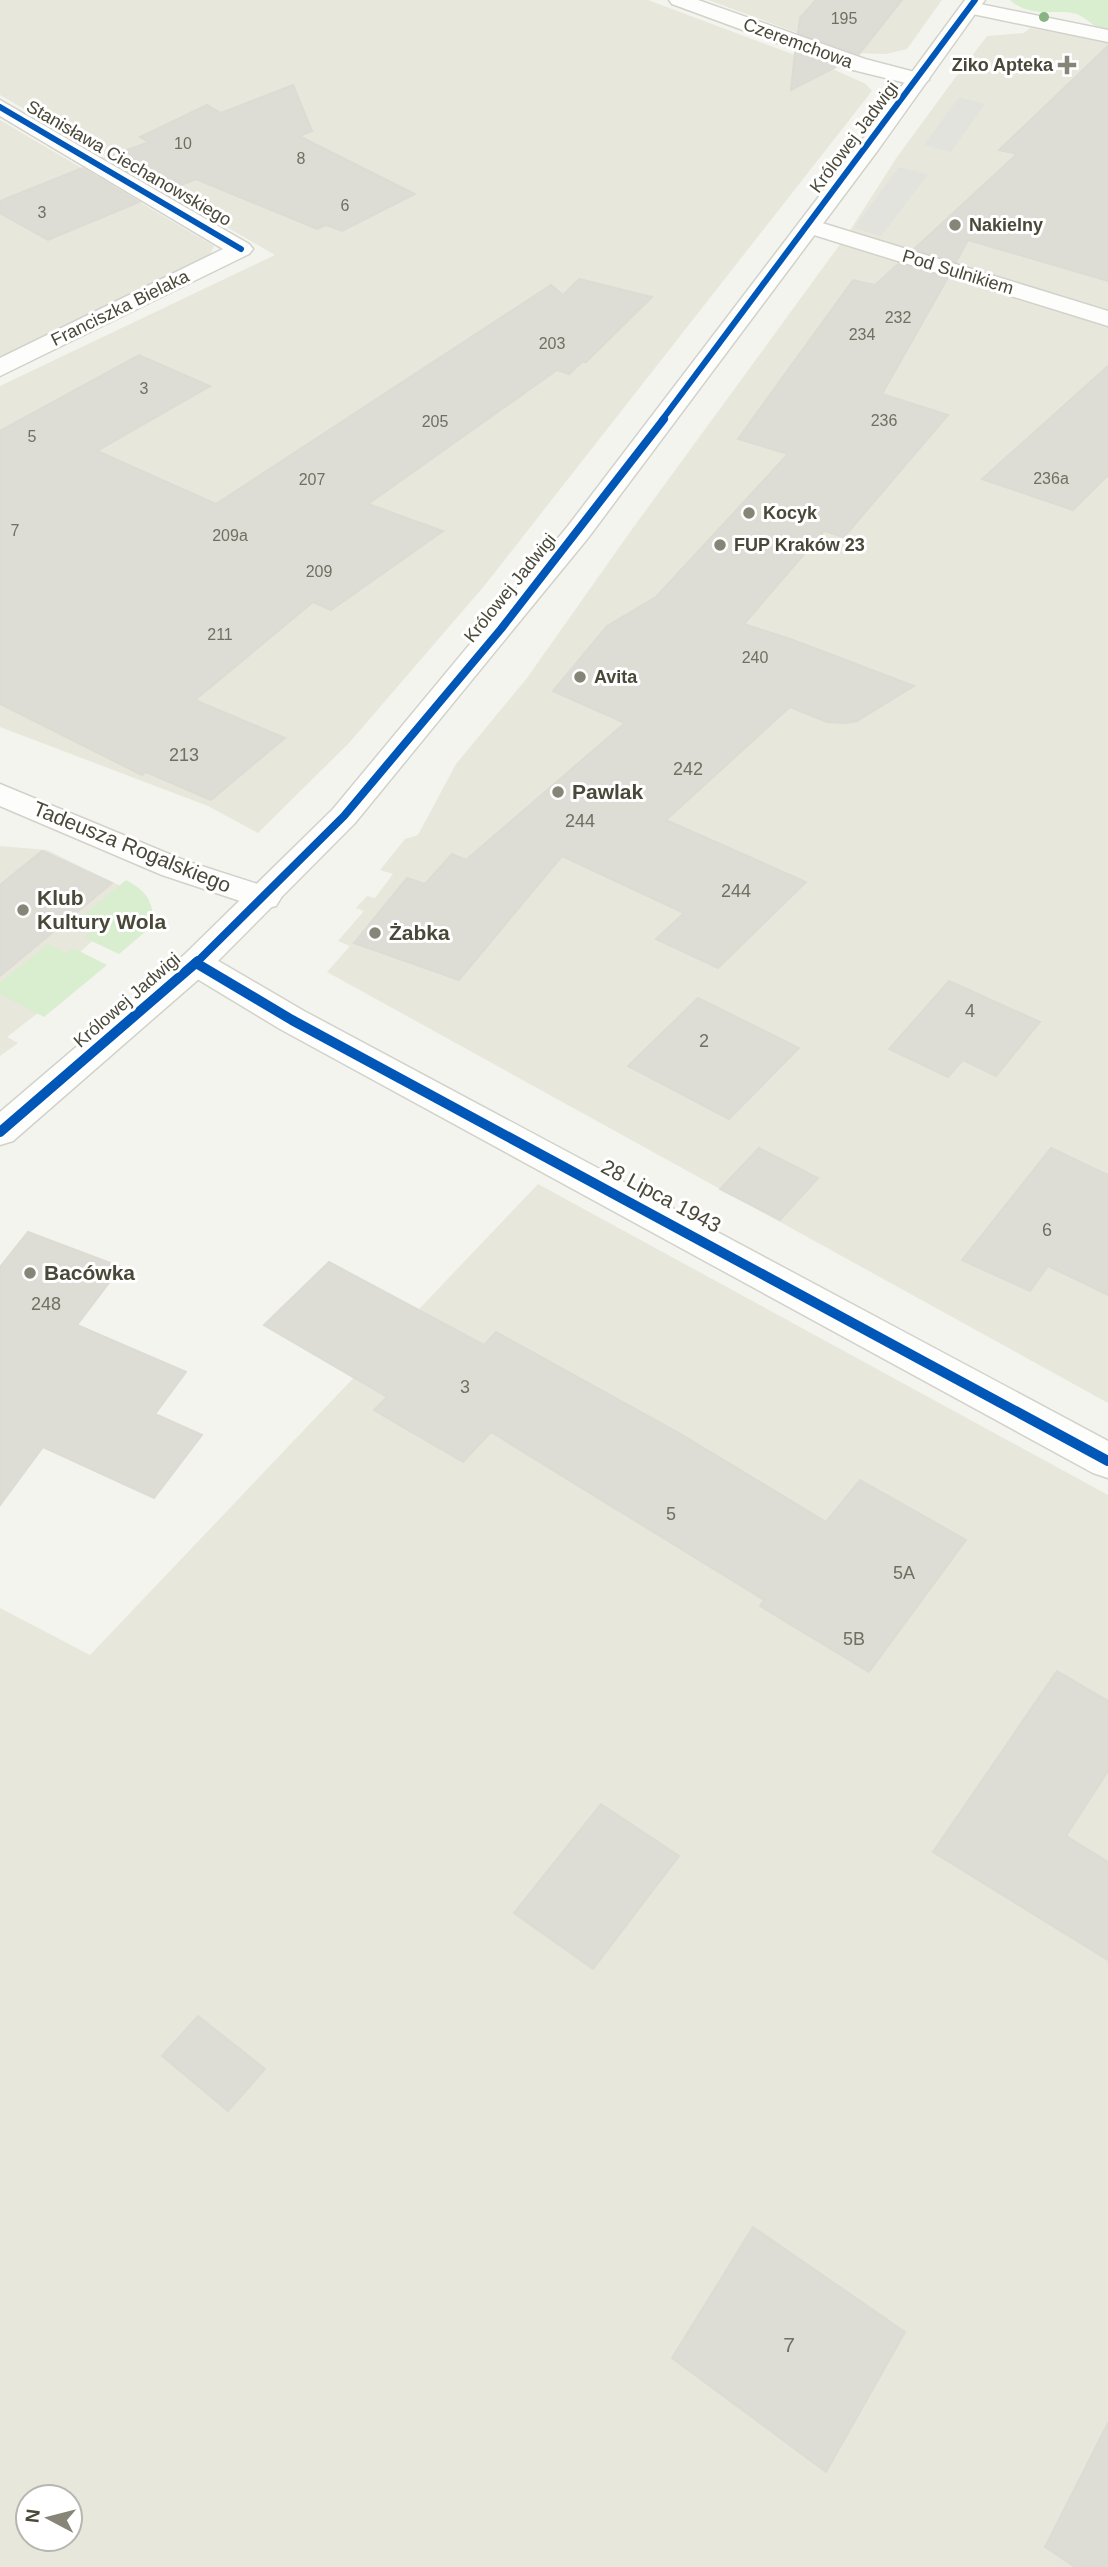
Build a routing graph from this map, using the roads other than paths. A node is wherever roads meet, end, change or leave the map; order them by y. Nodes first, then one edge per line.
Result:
1 (680, 0) edge
2 (973, 4) edge
3 (1108, 36) edge
4 (918, 80) junction
5 (0, 107) edge
6 (809, 226) junction
7 (241, 249) joint
8 (1108, 319) edge
9 (0, 368) edge
10 (0, 794) edge
11 (264, 898) junction
12 (196, 963) junction
13 (0, 1132) edge
14 (1108, 1461) edge

1 - 4 street, Czeremchowa
2 - 3 street
2 - 4 street, Królowej Jadwigi
4 - 6 street, Królowej Jadwigi
5 - 7 street, Stanisława Ciechanowskiego
6 - 8 street, Pod Sulnikiem
6 - 11 street, Królowej Jadwigi
7 - 9 street, Franciszka Bielaka
10 - 11 street, Tadeusza Rogalskiego
11 - 12 street, Królowej Jadwigi
12 - 13 street, Królowej Jadwigi
12 - 14 street, 28 Lipca 1943

